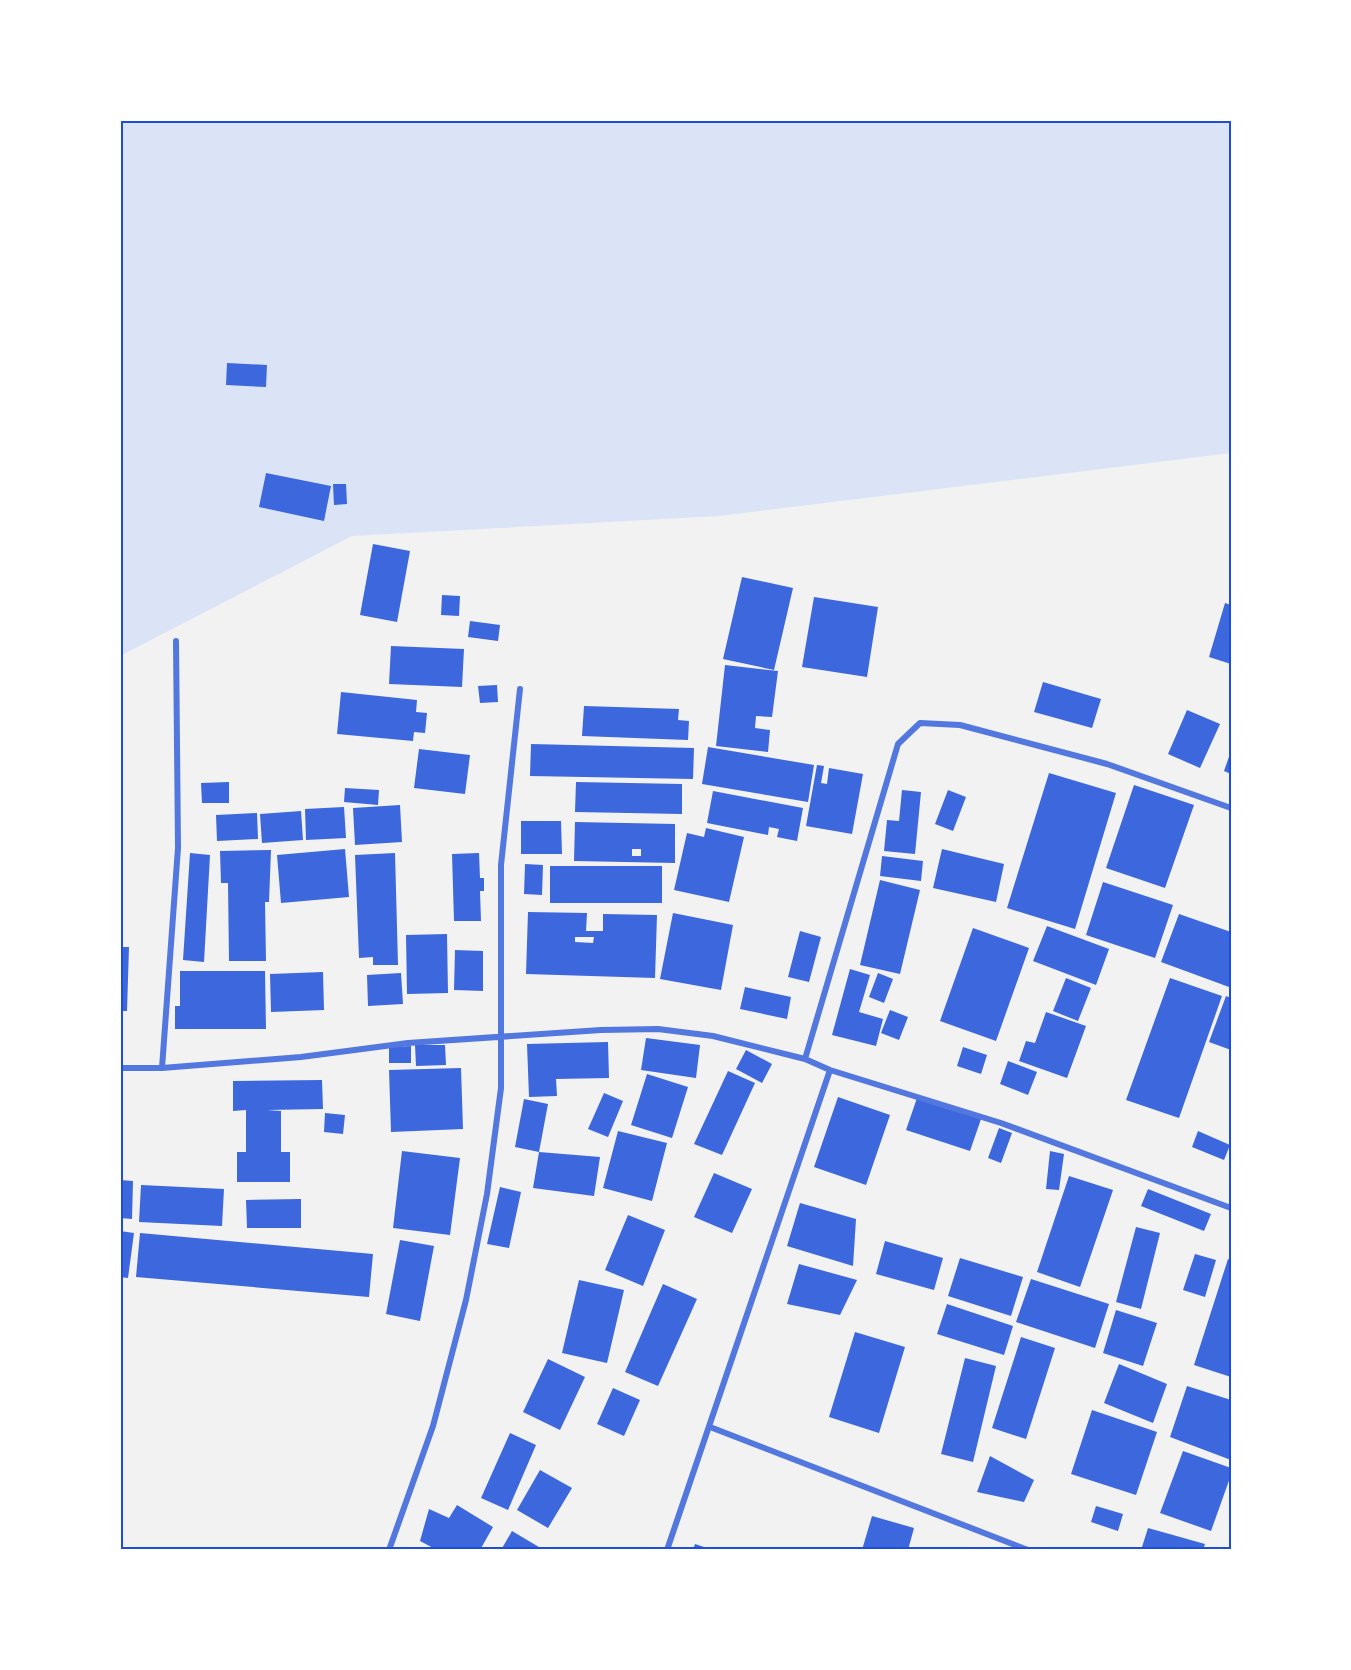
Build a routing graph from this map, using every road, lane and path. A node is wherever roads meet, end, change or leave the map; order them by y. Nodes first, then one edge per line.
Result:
1 (176, 641) dead end
2 (520, 689) dead end
3 (1231, 808) edge
4 (500, 1036) junction
5 (805, 1059) junction
6 (120, 1068) edge
7 (162, 1068) junction
8 (830, 1070) junction
9 (1231, 1208) edge
10 (710, 1427) junction
11 (389, 1550) edge
12 (667, 1550) edge
13 (1028, 1550) edge

1 - 7 street
2 - 4 street
3 - 5 street
4 - 5 street
4 - 7 street
4 - 11 street
5 - 8 street
6 - 7 street
8 - 9 street
8 - 10 street
10 - 12 street
10 - 13 street

